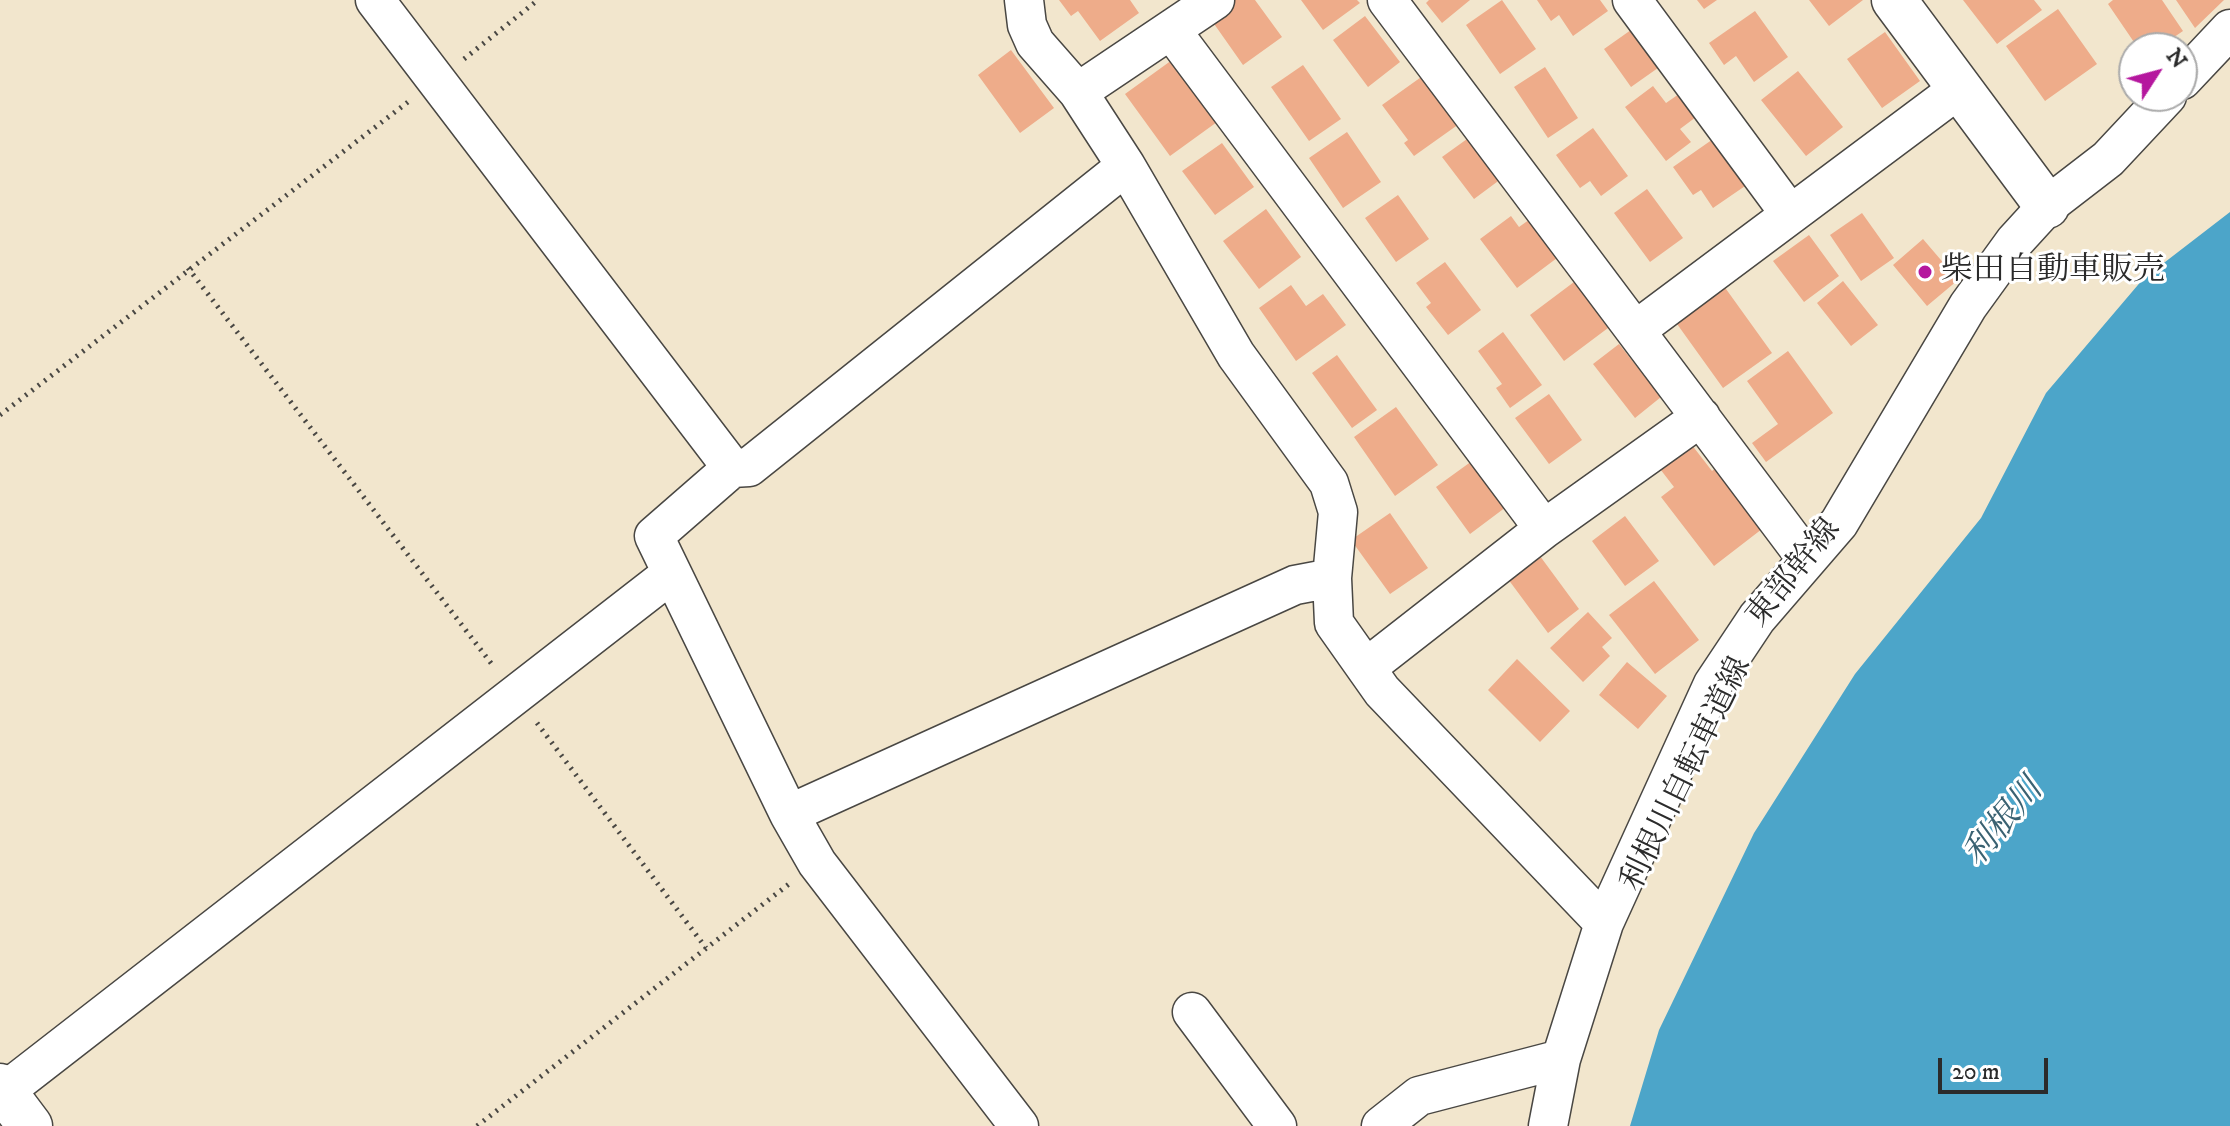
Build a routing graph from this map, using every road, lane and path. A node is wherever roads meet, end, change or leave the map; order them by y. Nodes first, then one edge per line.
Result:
1 (375, 0) edge
2 (538, 0) edge
3 (1024, 0) edge
4 (1215, 0) edge
5 (1387, 0) edge
6 (1632, 0) edge
7 (1901, 2) edge
8 (2230, 29) edge
9 (1171, 30) junction
10 (2198, 63) edge
11 (436, 80) junction
12 (1960, 88) junction
13 (1078, 92) junction
14 (2152, 112) edge
15 (1126, 166) junction
16 (2047, 206) junction
17 (1790, 214) junction
18 (188, 268) junction
19 (1636, 330) junction
20 (0, 415) edge
21 (1701, 417) junction
22 (732, 468) junction
23 (1544, 529) junction
24 (1806, 558) junction
25 (671, 574) junction
26 (1332, 578) junction
27 (1366, 668) junction
28 (514, 693) junction
29 (789, 814) junction
30 (817, 863) junction
31 (1604, 923) junction
32 (706, 948) junction
33 (1192, 1012) dead end
34 (1561, 1059) junction
35 (2, 1089) edge
36 (30, 1126) edge
37 (477, 1126) edge
38 (1019, 1126) edge
39 (1277, 1126) edge
40 (1381, 1126) edge
41 (1548, 1126) edge

1 - 11 street
2 - 11 path
3 - 13 street
4 - 9 street
5 - 19 street
6 - 17 street
7 - 12 street
8 - 10 street
9 - 13 street
9 - 23 street
11 - 18 path
11 - 22 street
12 - 16 street
12 - 17 street
13 - 15 street
14 - 16 street, 東部幹線
15 - 22 street
15 - 26 street
16 - 24 street, 東部幹線
17 - 19 street
18 - 20 path
18 - 28 path
19 - 21 street
21 - 23 street
21 - 24 street
22 - 25 street
23 - 27 street
24 - 31 street, 東部幹線
25 - 28 street
25 - 29 street
26 - 27 street
26 - 29 street
27 - 31 street
28 - 32 path
28 - 35 street
29 - 30 street
30 - 32 path
30 - 38 street
31 - 34 street, 東部幹線
32 - 37 path
33 - 39 street
34 - 40 street
34 - 41 street, 東部幹線
35 - 36 street

